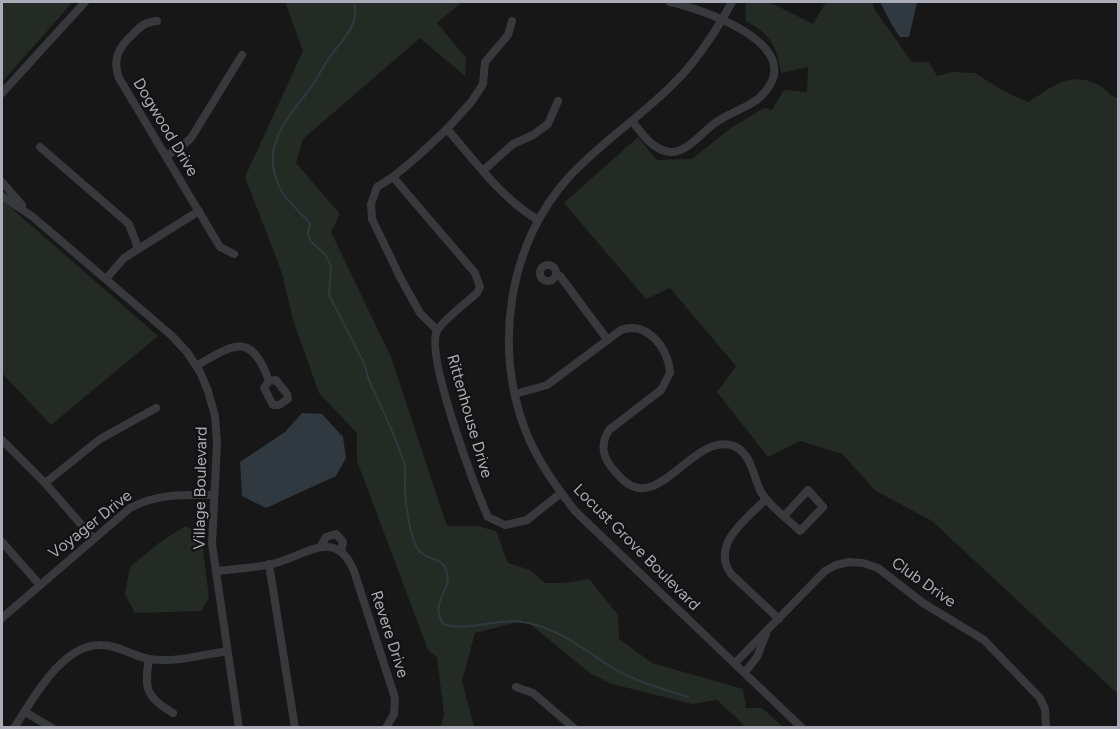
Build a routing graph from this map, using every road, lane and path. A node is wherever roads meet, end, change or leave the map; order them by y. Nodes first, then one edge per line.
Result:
1 (85, 2) edge
2 (670, 2) edge
3 (732, 2) edge
4 (722, 20) junction
5 (157, 21) dead end
6 (512, 21) dead end
7 (242, 55) dead end
8 (2, 93) edge
9 (558, 102) dead end
10 (632, 121) junction
11 (447, 129) junction
12 (40, 147) dead end
13 (166, 156) junction
14 (484, 170) junction
15 (393, 177) junction
16 (2, 182) edge
17 (2, 196) edge
18 (199, 211) junction
19 (33, 217) junction
20 (538, 220) junction
21 (138, 248) junction
22 (234, 254) dead end
23 (556, 275) dead end
24 (106, 279) junction
25 (437, 330) junction
26 (607, 339) junction
27 (196, 366) junction
28 (270, 381) dead end
29 (515, 394) junction
30 (156, 408) dead end
31 (2, 440) edge
32 (45, 483) junction
33 (561, 493) junction
34 (214, 495) junction
35 (766, 499) junction
36 (784, 516) junction
37 (93, 538) junction
38 (2, 542) edge
39 (321, 546) junction
40 (341, 552) junction
41 (269, 564) junction
42 (216, 571) junction
43 (39, 584) junction
44 (2, 618) edge
45 (779, 619) junction
46 (766, 633) junction
47 (227, 651) junction
48 (149, 659) junction
49 (735, 663) junction
50 (745, 672) junction
51 (516, 687) dead end
52 (25, 712) junction
53 (173, 713) dead end
54 (14, 728) edge
55 (52, 728) edge
56 (239, 728) edge
57 (295, 728) edge
58 (386, 728) edge
59 (574, 728) edge
60 (802, 728) edge
61 (1046, 728) edge

1 - 8 street
2 - 4 street
3 - 4 street, Locust Grove Boulevard
4 - 10 street, Locust Grove Boulevard
4 - 10 street
5 - 13 street, Dogwood Drive
6 - 11 street
7 - 13 street
9 - 14 street
10 - 20 street, Locust Grove Boulevard
11 - 14 street
11 - 15 street
12 - 21 street
13 - 18 street, Dogwood Drive
14 - 20 street
15 - 25 street
15 - 25 street
16 - 19 street, Village Boulevard
17 - 19 street, Village Boulevard
18 - 21 street
18 - 22 street, Dogwood Drive
19 - 24 street, Village Boulevard
20 - 29 street, Locust Grove Boulevard
21 - 24 street
23 - 26 street
24 - 27 street, Village Boulevard
25 - 33 street, Rittenhouse Drive
26 - 29 street
26 - 35 street
27 - 28 street
27 - 34 street, Village Boulevard
29 - 33 street, Locust Grove Boulevard
30 - 32 street
31 - 32 street
32 - 37 street
33 - 49 street, Locust Grove Boulevard
34 - 37 street, Voyager Drive
34 - 42 street, Village Boulevard
35 - 36 street
35 - 45 street
36 - 36 street
37 - 43 street, Voyager Drive
38 - 43 street
39 - 40 street
39 - 40 street, Revere Drive
39 - 41 street, Revere Drive
40 - 58 street, Revere Drive
41 - 42 street, Revere Drive
41 - 57 street
42 - 47 street, Village Boulevard
43 - 44 street, Voyager Drive
45 - 46 street, Club Drive
45 - 61 street, Club Drive
46 - 49 street, Club Drive
46 - 50 street
47 - 48 street
47 - 56 street, Village Boulevard
48 - 52 street
48 - 53 street
49 - 50 street, Locust Grove Boulevard
50 - 60 street, Locust Grove Boulevard
51 - 59 street
52 - 54 street
52 - 55 street

